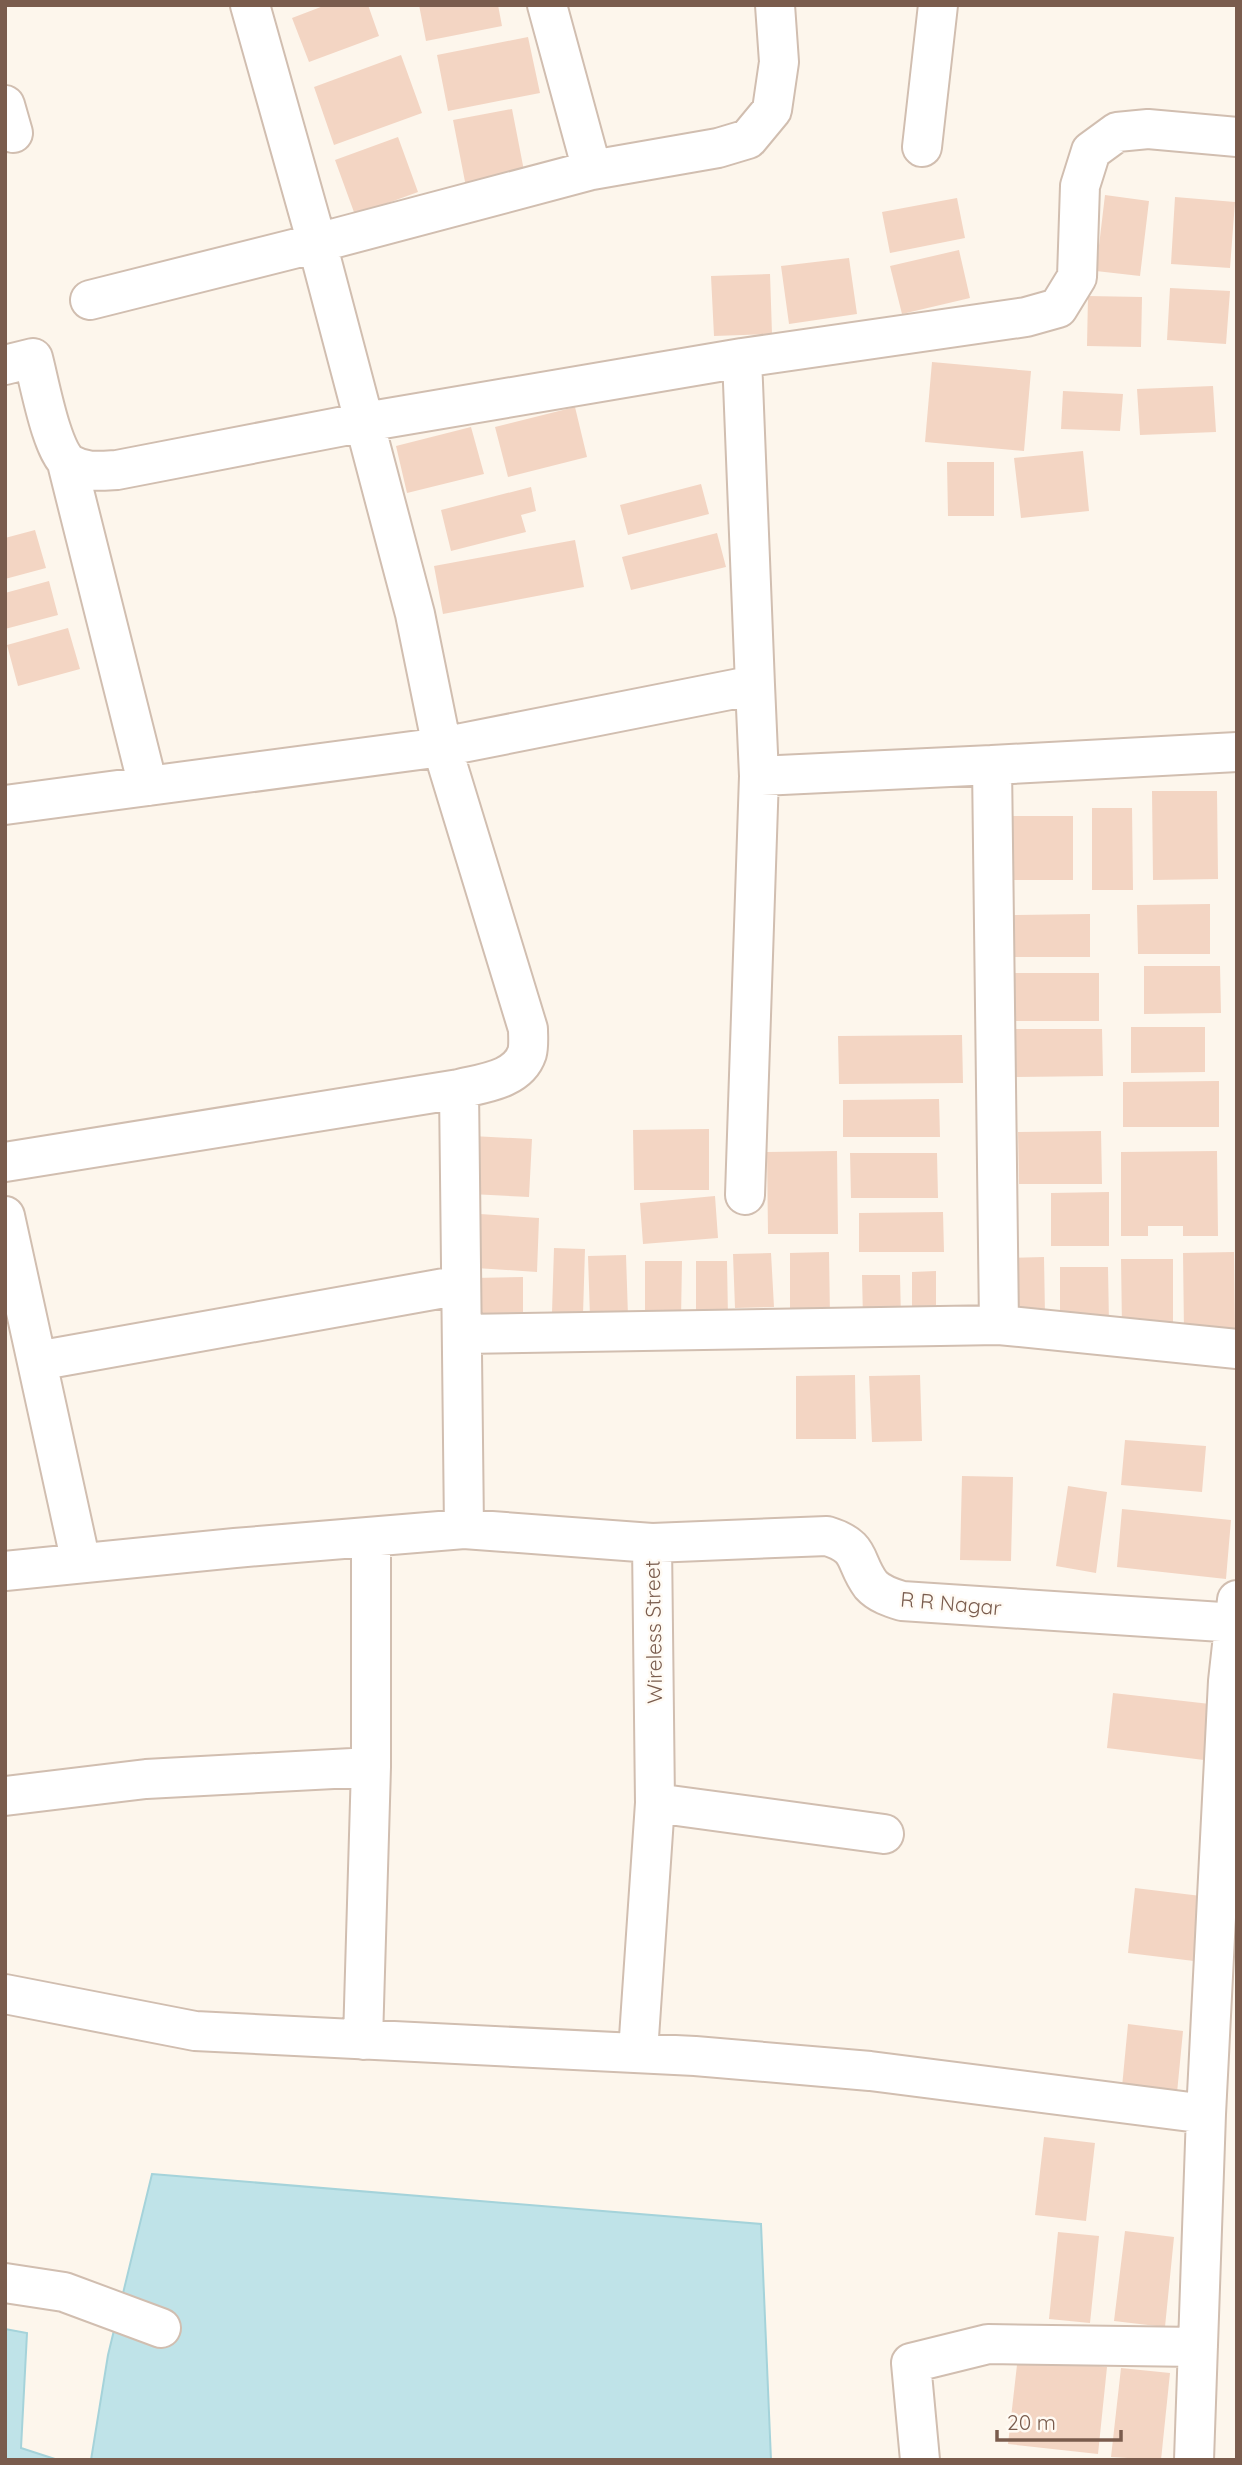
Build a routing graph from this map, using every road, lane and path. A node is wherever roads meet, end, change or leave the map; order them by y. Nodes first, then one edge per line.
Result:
1 (250, 5) edge
2 (547, 5) edge
3 (775, 5) edge
4 (937, 5) edge
5 (1237, 137) edge
6 (922, 146) dead end
7 (592, 170) junction
8 (317, 243) junction
9 (90, 300) dead end
10 (742, 358) junction
11 (5, 365) edge
12 (365, 422) junction
13 (67, 463) junction
14 (755, 685) junction
15 (442, 747) junction
16 (1237, 752) edge
17 (992, 765) junction
18 (759, 776) junction
19 (148, 786) junction
20 (5, 805) edge
21 (459, 1089) junction
22 (5, 1161) edge
23 (745, 1195) dead end
24 (5, 1216) edge
25 (461, 1285) junction
26 (999, 1325) junction
27 (462, 1334) junction
28 (1237, 1349) edge
29 (37, 1361) junction
30 (464, 1530) junction
31 (371, 1537) junction
32 (652, 1543) junction
33 (81, 1563) junction
34 (5, 1571) edge
35 (1236, 1614) edge
36 (371, 1768) junction
37 (5, 1796) edge
38 (655, 1803) junction
39 (884, 1834) dead end
40 (5, 1994) edge
41 (363, 2040) junction
42 (638, 2052) junction
43 (1206, 2115) junction
44 (5, 2283) edge
45 (161, 2328) dead end
46 (1198, 2347) junction
47 (920, 2460) edge
48 (1194, 2460) edge

1 - 8 street
2 - 7 street
3 - 7 street
4 - 6 street
5 - 10 street
7 - 8 street
8 - 9 street
8 - 12 street
10 - 12 street
10 - 14 street
11 - 13 street
12 - 13 street
12 - 15 street
13 - 19 street
14 - 15 street
14 - 18 street
15 - 19 street
15 - 21 street
16 - 17 street
17 - 18 street
17 - 26 street
18 - 23 street
19 - 20 street
21 - 22 street
21 - 25 street
24 - 29 street
25 - 27 street
25 - 29 street
26 - 27 street
26 - 28 street
27 - 30 street
29 - 33 street
30 - 31 street, Wireless Street
30 - 32 street, Wireless Street
31 - 33 street, Wireless Street
31 - 36 street
32 - 35 street, R R Nagar
32 - 38 street, Wireless Street
33 - 34 street, Wireless Street
35 - 43 street
36 - 37 street
36 - 41 street
38 - 39 street
38 - 42 street, Wireless Street
40 - 41 street
41 - 42 street
42 - 43 street
43 - 46 street
44 - 45 street
46 - 47 street
46 - 48 street

